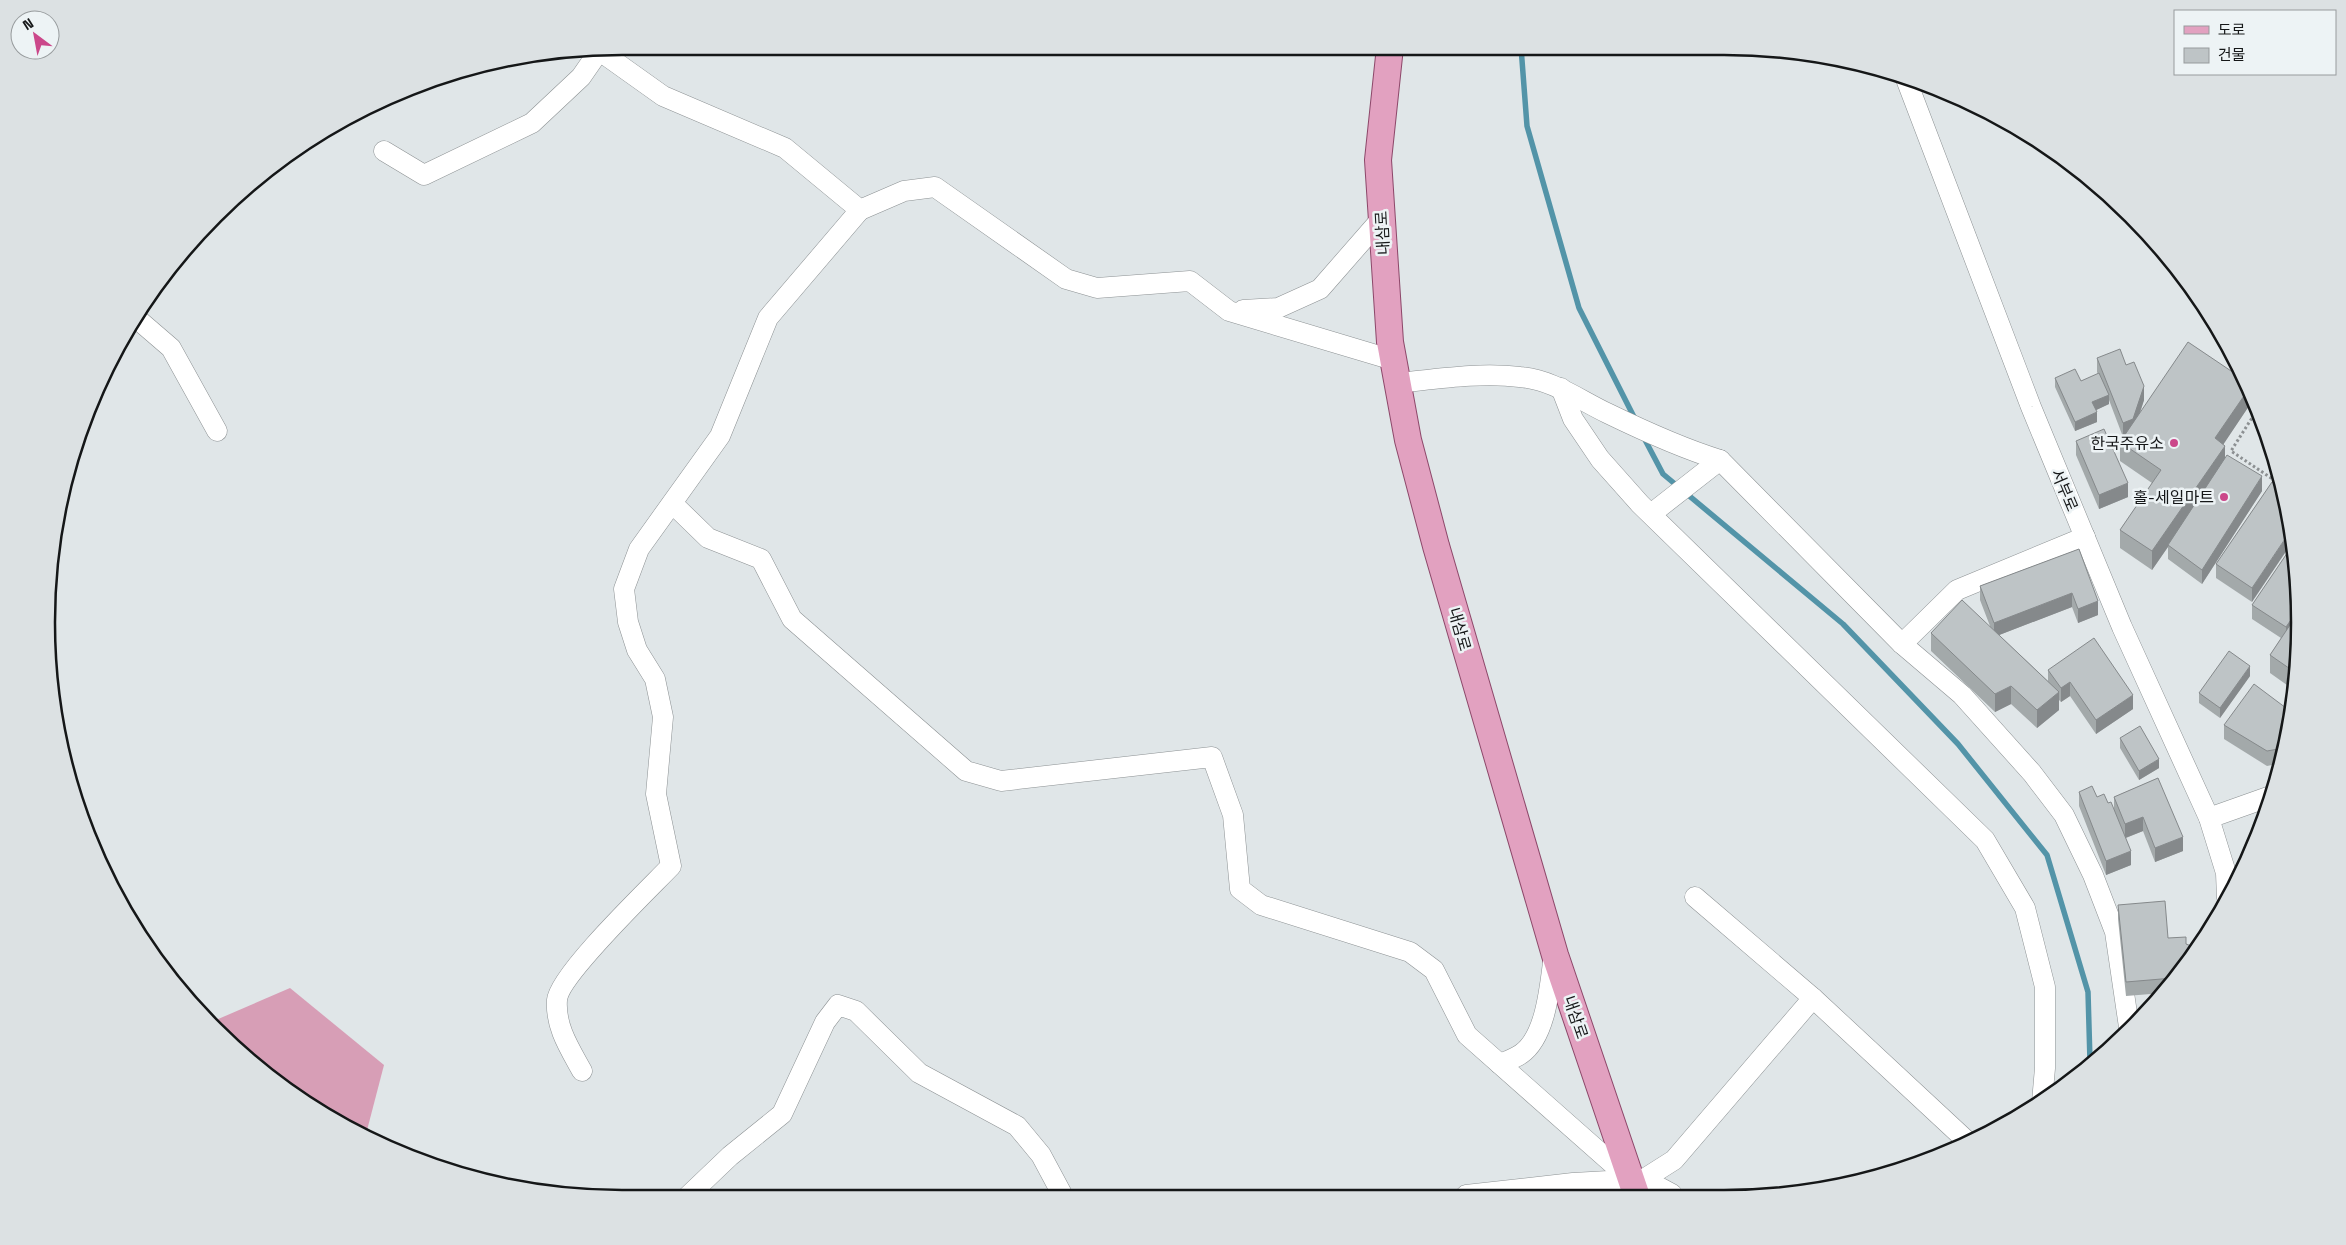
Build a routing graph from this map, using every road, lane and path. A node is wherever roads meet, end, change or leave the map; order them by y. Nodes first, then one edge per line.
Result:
1 (606, 55) edge
2 (1389, 55) edge
3 (594, 56) edge
4 (1909, 86) edge
5 (384, 151) dead end
6 (860, 210) junction
7 (1382, 218) junction
8 (1229, 311) junction
9 (141, 322) edge
10 (1396, 371) junction
11 (1562, 388) junction
12 (2252, 417) edge
13 (217, 431) dead end
14 (1715, 464) junction
15 (2273, 479) edge
16 (673, 504) junction
17 (1651, 514) junction
18 (2085, 537) junction
19 (1902, 644) junction
20 (2263, 799) edge
21 (2209, 818) junction
22 (2226, 885) edge
23 (1695, 897) dead end
24 (1554, 950) junction
25 (1813, 998) junction
26 (2128, 1021) edge
27 (1500, 1064) junction
28 (582, 1071) dead end
29 (2043, 1091) edge
30 (1962, 1137) edge
31 (1637, 1184) edge
32 (694, 1190) edge
33 (1060, 1190) edge
34 (1511, 1190) edge
35 (1658, 1190) edge

1 - 6 street
2 - 7 main road, 내삼로
3 - 5 street
4 - 18 street, 서부로
6 - 8 street
6 - 16 street
7 - 8 street
7 - 10 main road, 내삼로
8 - 10 street
9 - 13 street
10 - 11 street
10 - 24 main road, 내삼로
11 - 14 street
11 - 17 street
12 - 15 path
14 - 17 street
14 - 19 street
16 - 27 street
16 - 28 street
17 - 29 street
18 - 19 street
18 - 21 street, 서부로
19 - 26 street
20 - 21 street
21 - 22 street, 서부로
23 - 25 street
24 - 27 street
24 - 31 main road, 내삼로
25 - 30 street
25 - 31 street
27 - 31 street
31 - 34 street
31 - 35 street
32 - 33 street

